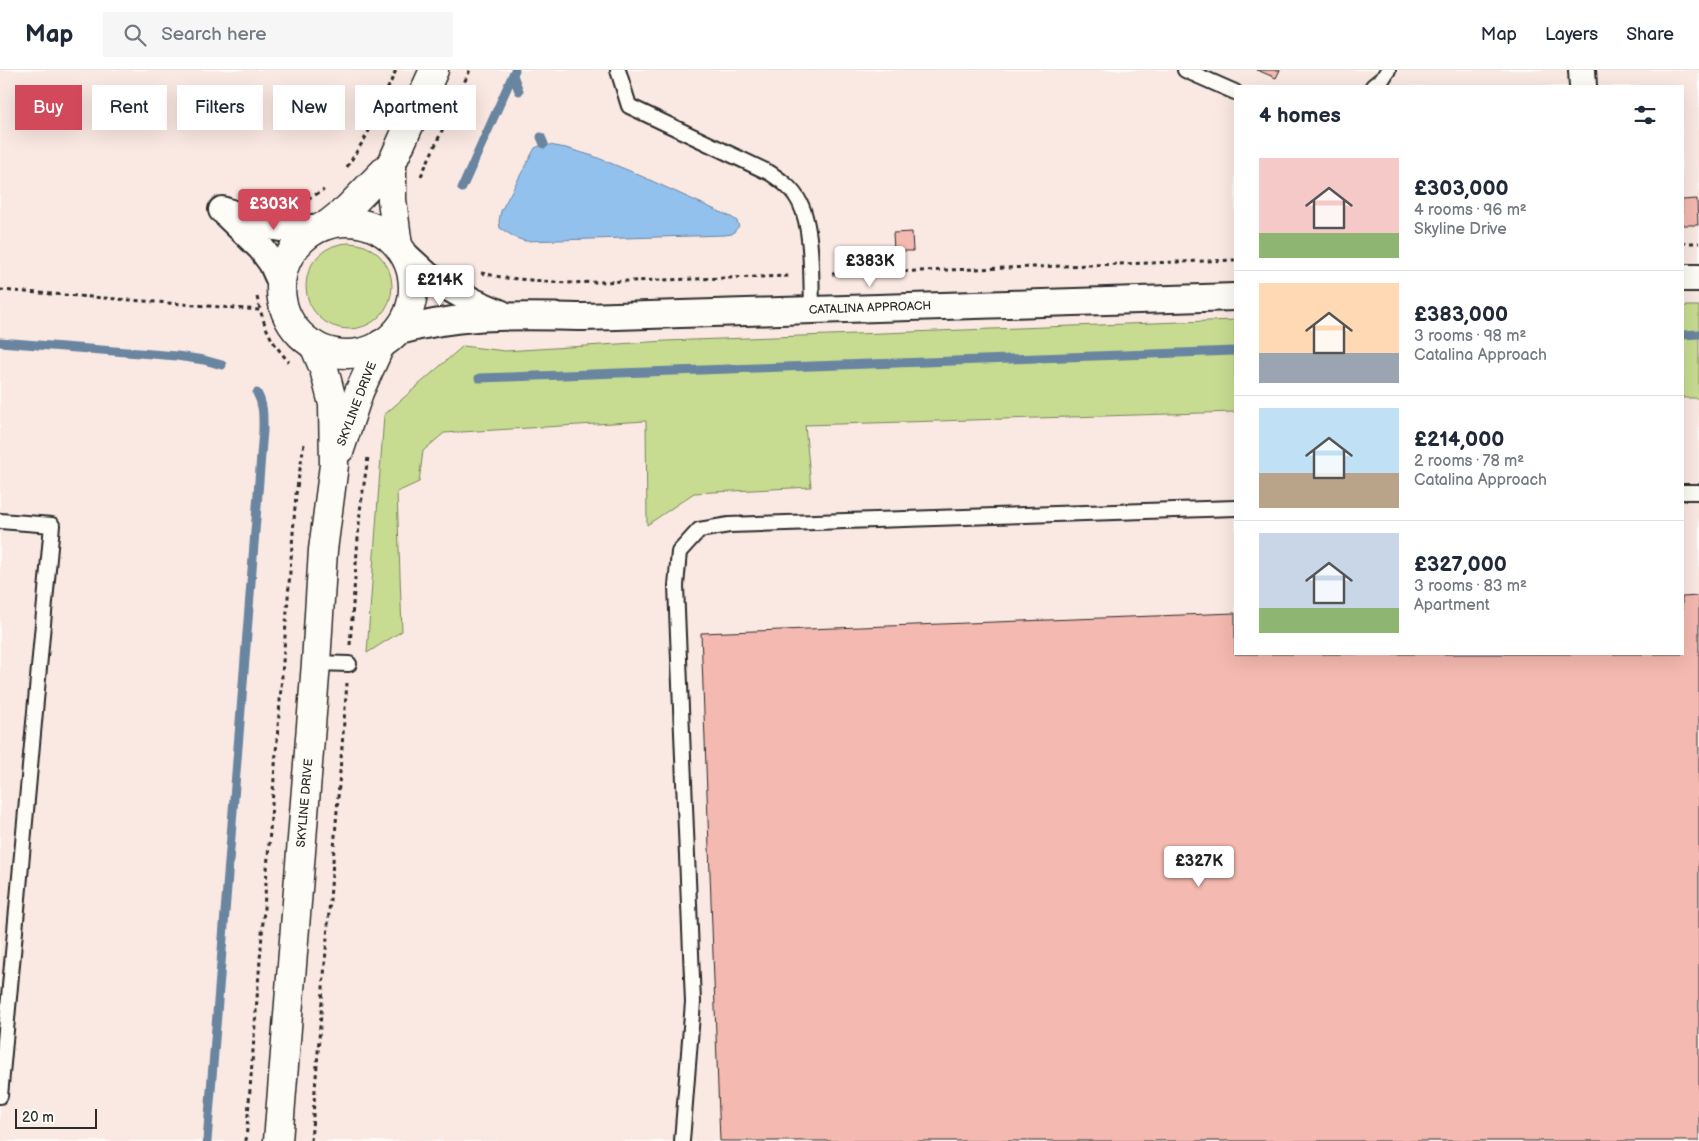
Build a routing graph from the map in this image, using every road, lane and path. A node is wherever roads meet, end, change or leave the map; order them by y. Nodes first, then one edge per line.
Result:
1 (396, 70) edge
2 (434, 70) edge
3 (470, 70) edge
4 (618, 70) edge
5 (1185, 70) edge
6 (1388, 70) edge
7 (1582, 70) edge
8 (1374, 85) edge
9 (1583, 85) edge
10 (1234, 92) edge
11 (392, 163) junction
12 (342, 175) dead end
13 (420, 180) dead end
14 (327, 188) dead end
15 (284, 200) dead end
16 (325, 226) junction
17 (1684, 243) edge
18 (1699, 243) edge
19 (401, 250) junction
20 (1234, 260) edge
21 (477, 271) dead end
22 (874, 273) dead end
23 (749, 278) dead end
24 (1684, 278) edge
25 (1699, 278) edge
26 (281, 284) junction
27 (0, 290) edge
28 (1234, 297) edge
29 (812, 310) junction
30 (505, 315) junction
31 (389, 338) junction
32 (314, 345) junction
33 (295, 368) dead end
34 (305, 442) dead end
35 (371, 448) dead end
36 (334, 465) junction
37 (1684, 492) edge
38 (1699, 492) edge
39 (1234, 508) edge
40 (0, 521) edge
41 (351, 635) dead end
42 (316, 663) junction
43 (349, 664) dead end
44 (347, 690) dead end
45 (0, 1096) edge
46 (246, 1141) edge
47 (278, 1141) edge
48 (312, 1141) edge
49 (682, 1141) edge

1 - 12 path
2 - 11 main road
3 - 13 path
4 - 29 lane
5 - 10 lane
6 - 8 lane
7 - 9 street
11 - 16 main road
11 - 19 main road
14 - 15 path
16 - 19 main road
16 - 26 main road
16 - 26 street
17 - 18 path
19 - 30 street, CATALINA APPROACH
19 - 31 main road
20 - 22 path
21 - 23 path
24 - 25 street
26 - 32 main road
27 - 33 path
28 - 29 street, CATALINA APPROACH
29 - 30 street, CATALINA APPROACH
30 - 31 street, CATALINA APPROACH
31 - 32 main road
31 - 36 main road, SKYLINE DRIVE
32 - 36 main road, SKYLINE DRIVE
34 - 46 path
35 - 41 path
36 - 42 main road, SKYLINE DRIVE
37 - 38 lane
39 - 49 lane
40 - 45 lane
42 - 43 lane
42 - 47 main road, SKYLINE DRIVE
44 - 48 path

